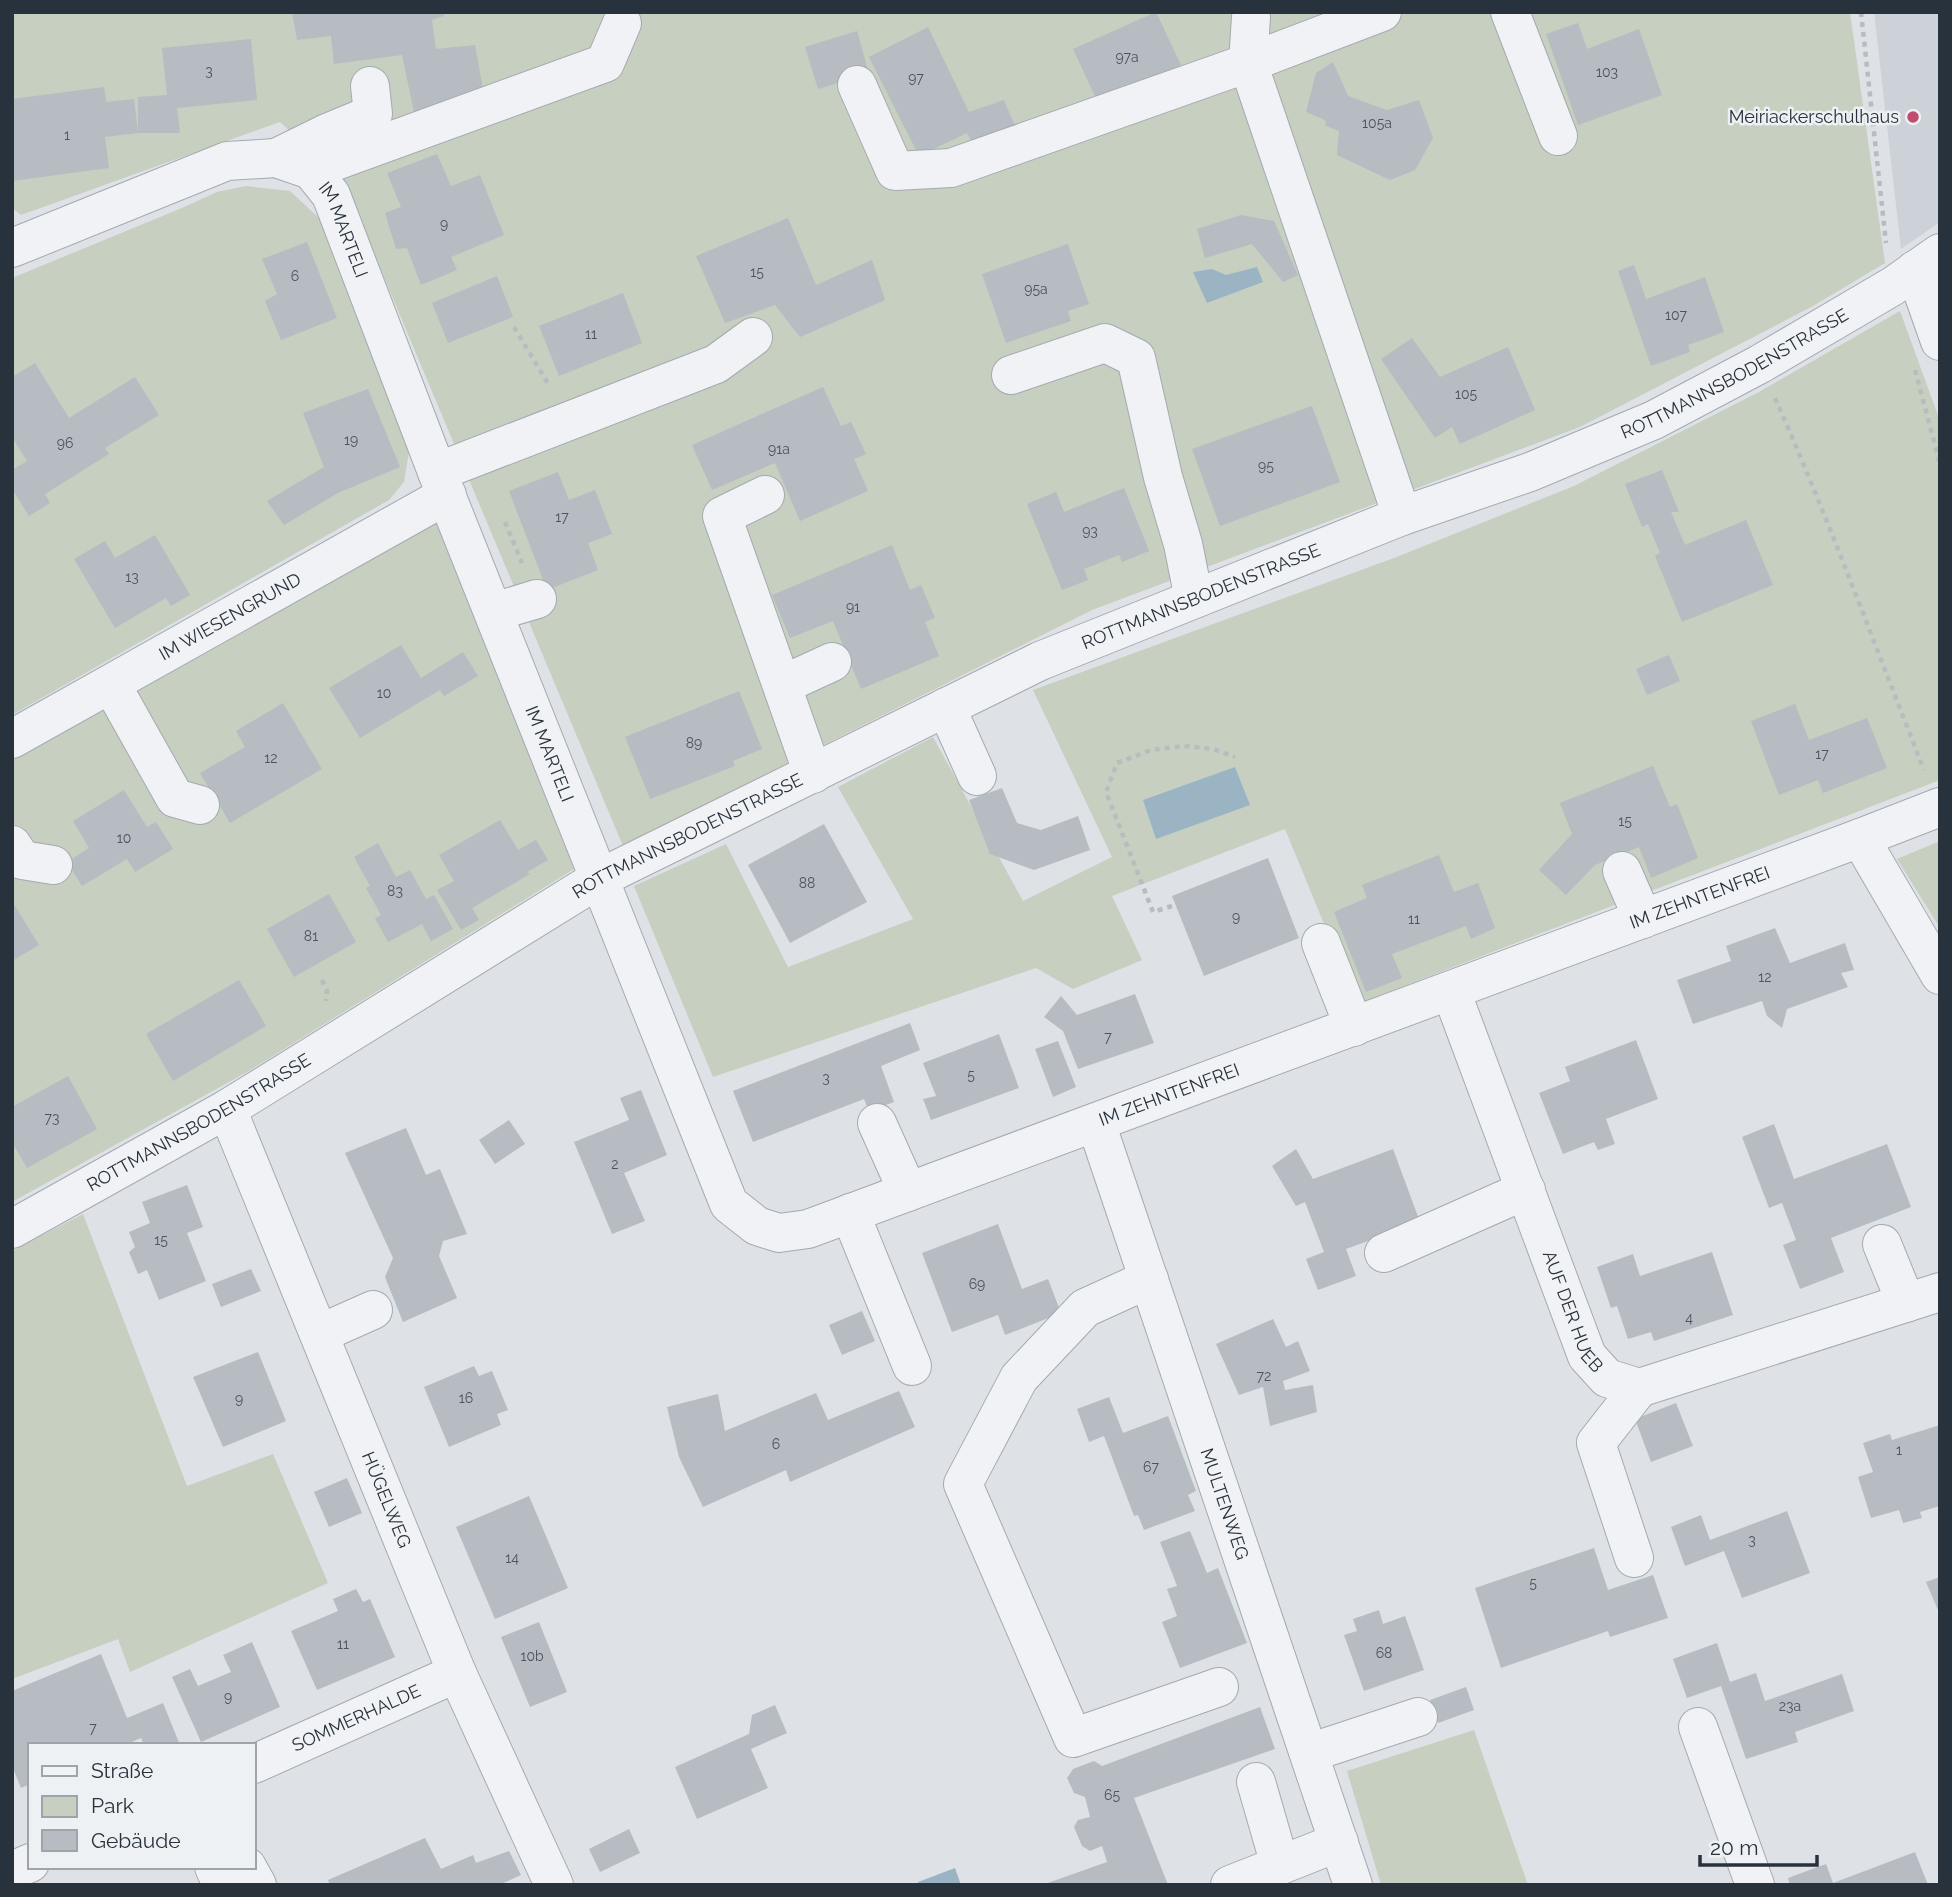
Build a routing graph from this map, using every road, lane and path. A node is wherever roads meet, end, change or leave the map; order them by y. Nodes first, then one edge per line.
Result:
1 (1382, 12) edge
2 (1510, 12) edge
3 (1861, 12) edge
4 (1251, 17) dead end
5 (622, 23) dead end
6 (1248, 63) junction
7 (857, 85) dead end
8 (370, 86) dead end
9 (1558, 136) dead end
10 (294, 164) junction
11 (12, 248) edge
12 (1916, 270) edge
13 (514, 327) dead end
14 (753, 337) dead end
15 (1940, 341) edge
16 (1760, 364) junction
17 (1011, 375) dead end
18 (554, 393) dead end
19 (442, 483) junction
20 (765, 495) dead end
21 (1402, 516) junction
22 (537, 599) dead end
23 (1194, 599) junction
24 (494, 612) junction
25 (832, 662) dead end
26 (111, 684) junction
27 (782, 685) junction
28 (946, 708) junction
29 (12, 739) edge
30 (1235, 757) dead end
31 (813, 774) junction
32 (977, 776) dead end
33 (200, 805) dead end
34 (1939, 807) edge
35 (1860, 838) junction
36 (12, 845) edge
37 (53, 865) dead end
38 (1622, 871) dead end
39 (600, 878) junction
40 (1172, 906) dead end
41 (1643, 919) junction
42 (1321, 943) dead end
43 (1940, 975) edge
44 (1451, 991) junction
45 (1354, 1027) junction
46 (227, 1109) junction
47 (877, 1123) dead end
48 (1096, 1123) junction
49 (1526, 1190) junction
50 (908, 1192) junction
51 (850, 1213) junction
52 (12, 1229) edge
53 (1882, 1244) dead end
54 (1384, 1253) dead end
55 (1149, 1279) junction
56 (1931, 1297) edge
57 (373, 1310) dead end
58 (319, 1334) junction
59 (912, 1366) dead end
60 (1639, 1388) junction
61 (1634, 1558) dead end
62 (457, 1673) junction
63 (1219, 1687) dead end
64 (1418, 1717) dead end
65 (1698, 1727) dead end
66 (1309, 1753) junction
67 (256, 1763) edge
68 (1256, 1782) dead end
69 (1339, 1842) junction
70 (28, 1864) edge
71 (1280, 1865) junction
72 (215, 1869) edge
73 (248, 1869) edge
74 (12, 1871) edge
75 (12, 1877) edge
76 (22, 1885) edge
77 (222, 1885) edge
78 (257, 1885) edge
79 (554, 1885) edge
80 (1230, 1885) edge
81 (1353, 1885) edge
82 (1755, 1885) edge

1 - 6 street
2 - 9 street
3 - 12 path
4 - 6 street
5 - 10 street
6 - 7 street
6 - 21 street
8 - 10 street
10 - 11 street
10 - 19 street, IM MARTELI
12 - 15 street
12 - 16 street, ROTTMANNSBODENSTRASSE
13 - 18 path
14 - 19 street
16 - 21 street, ROTTMANNSBODENSTRASSE
16 - 34 path
17 - 23 street
19 - 24 street, IM MARTELI
19 - 26 street, IM WIESENGRUND
20 - 27 street
21 - 23 street, ROTTMANNSBODENSTRASSE
22 - 24 street
23 - 28 street, ROTTMANNSBODENSTRASSE
24 - 39 street, IM MARTELI
25 - 27 street
26 - 29 street, IM WIESENGRUND
26 - 33 street
27 - 31 street
28 - 31 street, ROTTMANNSBODENSTRASSE
28 - 32 street
30 - 40 path
31 - 39 street, ROTTMANNSBODENSTRASSE
34 - 35 street, IM ZEHNTENFREI
35 - 41 street, IM ZEHNTENFREI
35 - 43 street
36 - 37 street
38 - 41 street
39 - 46 street, ROTTMANNSBODENSTRASSE
39 - 51 street, IM ZEHNTENFREI
41 - 44 street, IM ZEHNTENFREI
42 - 45 street
44 - 45 street, IM ZEHNTENFREI
44 - 49 street, AUF DER HUEB
45 - 48 street, IM ZEHNTENFREI
46 - 52 street, ROTTMANNSBODENSTRASSE
46 - 58 street, HÜGELWEG
47 - 50 street
48 - 50 street, IM ZEHNTENFREI
48 - 55 street, MULTENWEG
49 - 54 street
49 - 60 street, AUF DER HUEB
50 - 51 street, IM ZEHNTENFREI
51 - 59 street
53 - 56 street
55 - 63 street
55 - 66 street, MULTENWEG
56 - 60 street
57 - 58 street
58 - 62 street, HÜGELWEG
60 - 61 street
62 - 67 street, SOMMERHALDE
62 - 79 street, HÜGELWEG
64 - 66 street
65 - 82 street
66 - 69 street, MULTENWEG
68 - 71 street
69 - 71 street
69 - 81 street, MULTENWEG
70 - 74 street
71 - 80 street
72 - 77 street
73 - 78 street
75 - 76 street

